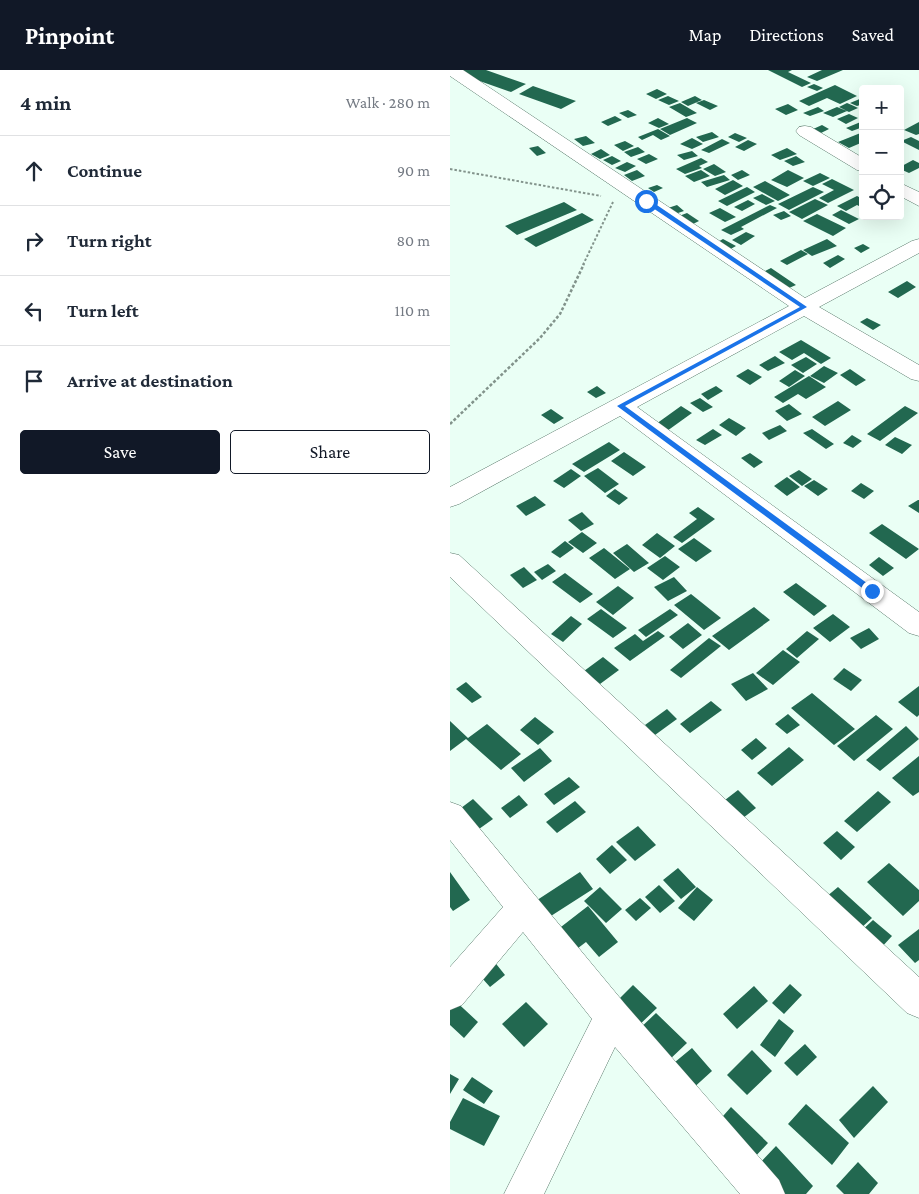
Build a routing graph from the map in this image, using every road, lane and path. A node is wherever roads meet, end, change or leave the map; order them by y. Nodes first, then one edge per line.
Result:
1 (452, 70) edge
2 (805, 130) dead end
3 (859, 164) edge
4 (450, 170) edge
5 (904, 191) edge
6 (605, 196) dead end
7 (614, 198) dead end
8 (919, 200) edge
9 (919, 245) edge
10 (804, 307) junction
11 (919, 374) edge
12 (621, 406) junction
13 (450, 424) edge
14 (450, 498) edge
15 (450, 562) edge
16 (919, 626) edge
17 (450, 816) edge
18 (524, 907) junction
19 (450, 993) edge
20 (919, 1001) edge
21 (612, 1016) junction
22 (524, 1194) edge
23 (765, 1194) edge

1 - 10 street
2 - 3 street
4 - 6 path
5 - 8 street
7 - 13 path
9 - 10 street
10 - 11 street
10 - 12 street
12 - 14 street
12 - 16 street
15 - 20 street
17 - 18 street
18 - 19 street
18 - 21 street
21 - 22 street
21 - 23 street

